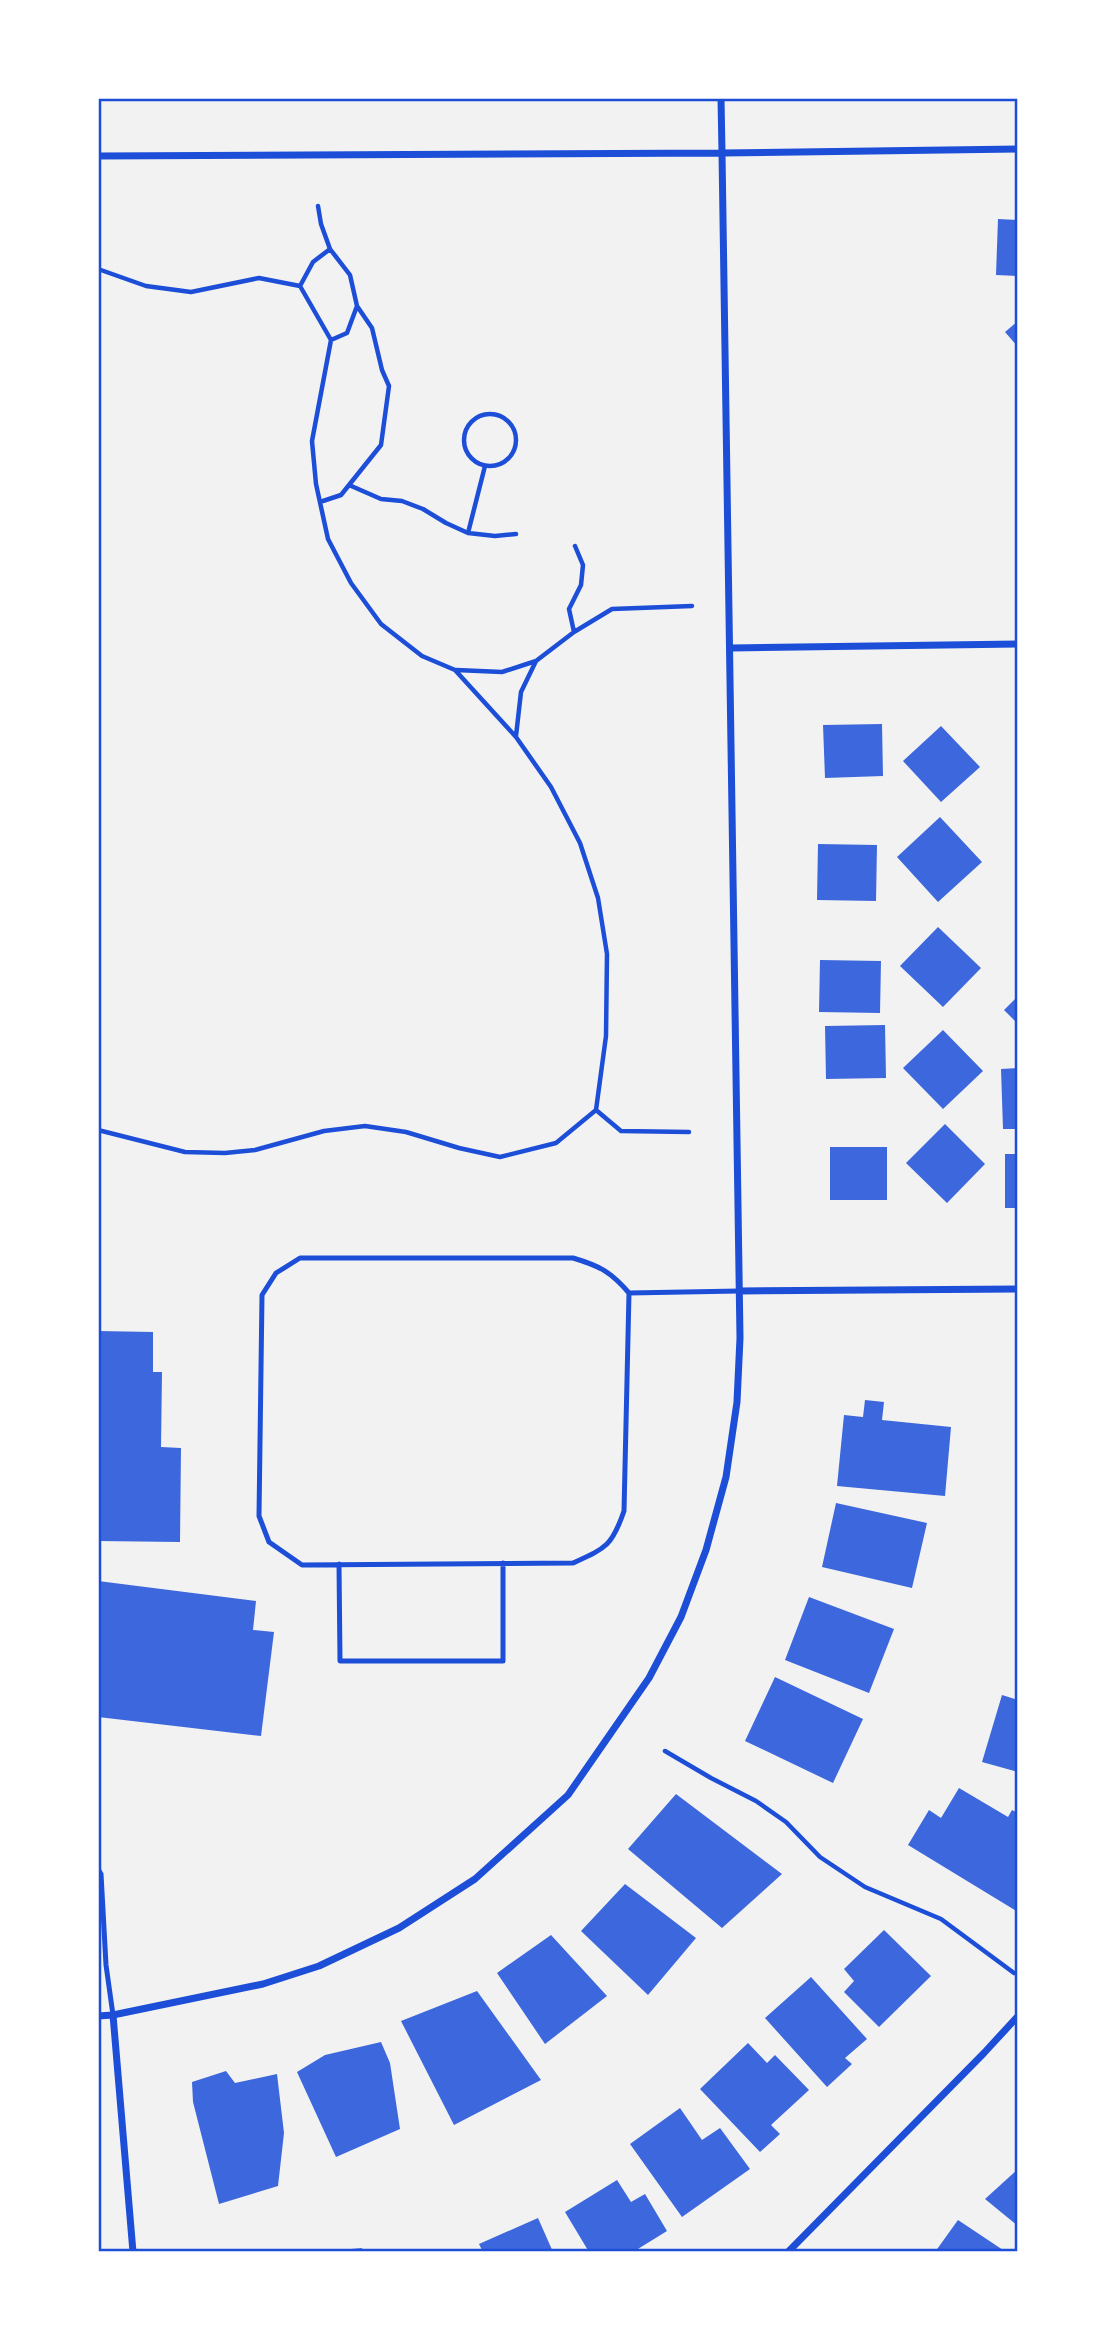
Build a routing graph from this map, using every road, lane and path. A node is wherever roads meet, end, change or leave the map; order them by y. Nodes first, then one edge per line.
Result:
1 (722, 98) edge
2 (1018, 149) edge
3 (722, 153) junction
4 (98, 156) edge
5 (318, 206) dead end
6 (330, 249) junction
7 (98, 269) edge
8 (300, 286) junction
9 (356, 306) junction
10 (331, 340) junction
11 (485, 466) junction
12 (349, 485) junction
13 (319, 502) junction
14 (468, 533) junction
15 (516, 534) dead end
16 (575, 546) dead end
17 (692, 606) dead end
18 (574, 632) junction
19 (1018, 644) edge
20 (731, 648) junction
21 (536, 661) junction
22 (455, 670) junction
23 (516, 737) junction
24 (596, 1110) junction
25 (98, 1130) edge
26 (689, 1132) dead end
27 (1018, 1289) edge
28 (739, 1290) junction
29 (629, 1293) junction
30 (503, 1563) junction
31 (339, 1564) junction
32 (664, 1751) dead end
33 (98, 1869) edge
34 (1014, 1973) dead end
35 (113, 2015) junction
36 (98, 2016) edge
37 (1018, 2016) edge
38 (134, 2252) edge
39 (788, 2252) edge

1 - 3 street
2 - 3 street
3 - 4 street
3 - 20 street
5 - 6 path
6 - 8 path
6 - 9 path
7 - 8 path
8 - 10 path
9 - 10 path
9 - 12 path
10 - 13 path
11 - 11 path
11 - 14 path
12 - 13 path
12 - 14 path
13 - 22 path
14 - 15 path
16 - 18 path
17 - 18 path
18 - 21 path
19 - 20 street
20 - 28 street
21 - 22 path
21 - 23 path
22 - 23 path
23 - 24 path
24 - 25 path
24 - 26 path
27 - 28 street
28 - 29 lane
28 - 35 street
29 - 30 lane
29 - 31 lane
30 - 31 lane
30 - 31 lane
32 - 34 path
33 - 35 lane
35 - 36 street
35 - 38 street
37 - 39 street

